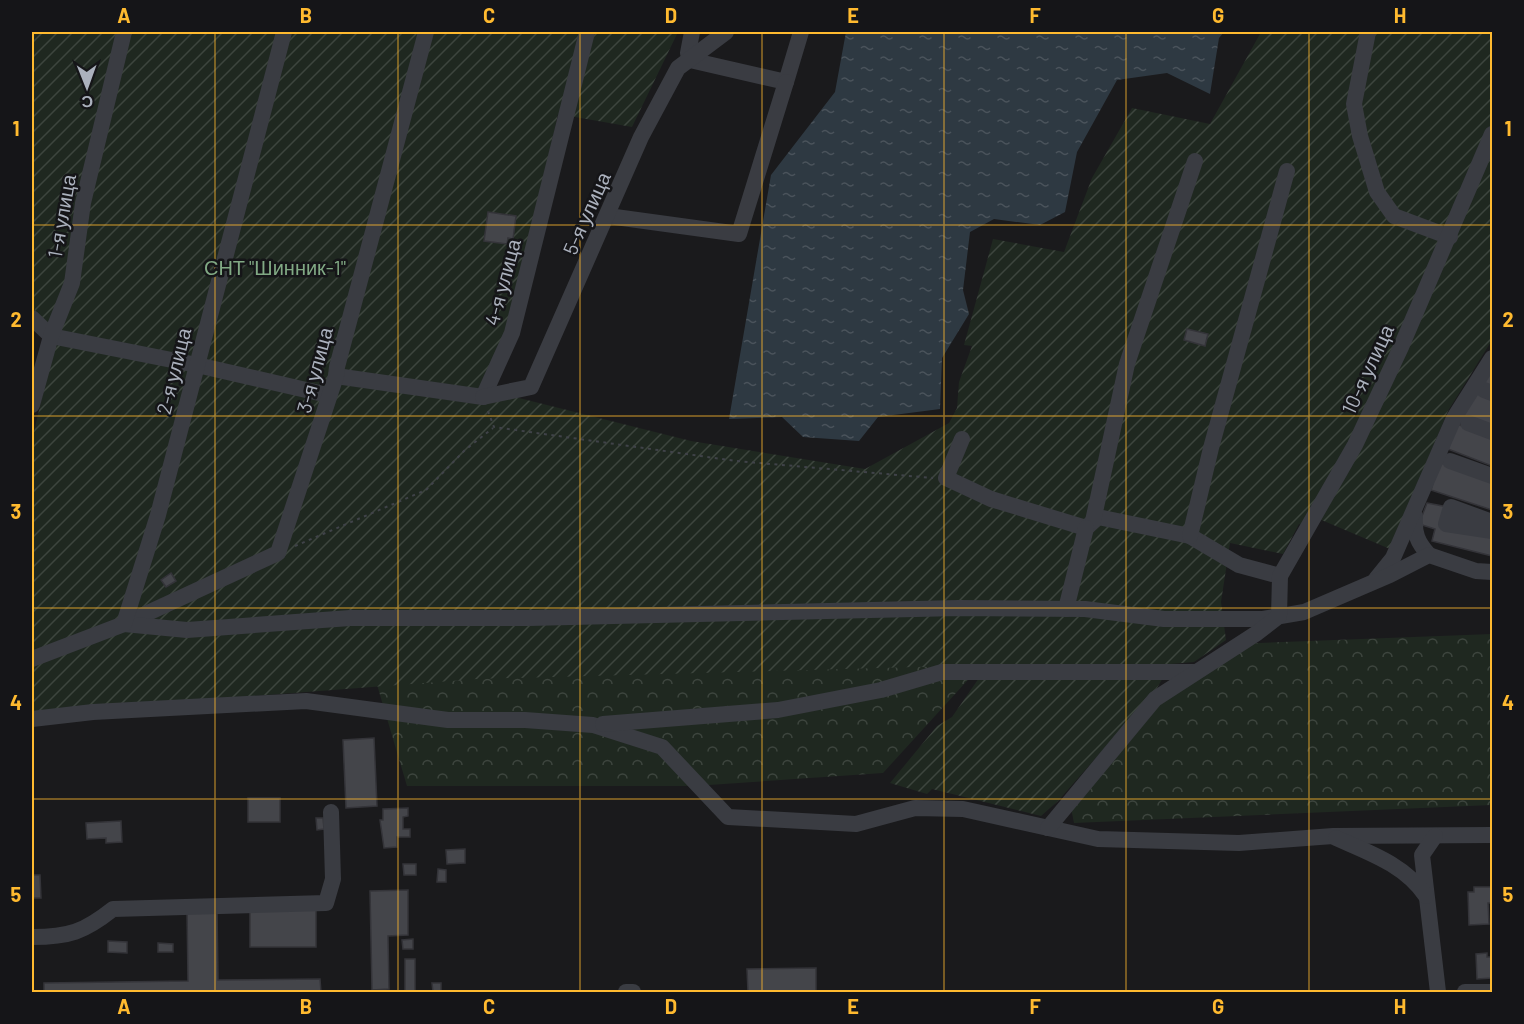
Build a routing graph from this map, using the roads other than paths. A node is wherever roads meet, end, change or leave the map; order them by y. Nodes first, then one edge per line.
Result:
1 (124, 32) edge
2 (284, 32) edge
3 (426, 32) edge
4 (587, 32) edge
5 (692, 32) edge
6 (726, 32) edge
7 (801, 32) edge
8 (1368, 32) edge
9 (690, 60) junction
10 (786, 82) junction
11 (1492, 134) edge
12 (1195, 161) dead end
13 (1287, 171) dead end
14 (608, 216) junction
15 (1450, 237) junction
16 (32, 318) edge
17 (51, 336) junction
18 (1492, 358) edge
19 (196, 365) junction
20 (336, 376) junction
21 (328, 395) junction
22 (483, 397) junction
23 (32, 405) edge
24 (1467, 423) dead end
25 (1492, 432) edge
26 (962, 439) dead end
27 (1450, 461) dead end
28 (1492, 476) edge
29 (1415, 513) junction
30 (1492, 522) edge
31 (1089, 525) junction
32 (1492, 531) edge
33 (1190, 536) junction
34 (1429, 555) junction
35 (1492, 572) edge
36 (1280, 576) junction
37 (1373, 582) junction
38 (1066, 609) junction
39 (1279, 616) junction
40 (124, 624) junction
41 (32, 659) edge
42 (1197, 672) junction
43 (32, 719) edge
44 (593, 725) junction
45 (331, 812) dead end
46 (1048, 828) junction
47 (1492, 835) edge
48 (1333, 836) junction
49 (1435, 836) junction
50 (1426, 897) junction
51 (32, 937) edge
52 (1492, 992) edge
53 (626, 993) edge
54 (633, 993) edge
55 (1438, 993) edge
56 (1465, 993) edge

1 - 17 street, 1-я улица
2 - 19 street, 2-я улица
3 - 20 street, 3-я улица
4 - 22 street, 4-я улица
5 - 9 street
6 - 9 street, 5-я улица
7 - 10 street
8 - 15 street
9 - 10 street
9 - 14 street, 5-я улица
10 - 14 street
11 - 15 street, 10-я улица
12 - 31 street
13 - 33 street
14 - 22 street, 5-я улица
15 - 36 street, 10-я улица
16 - 17 street
17 - 19 street
17 - 23 street, 1-я улица
18 - 29 street
19 - 21 street
19 - 40 street, 2-я улица
20 - 21 street, 3-я улица
20 - 22 street
21 - 40 street, 3-я улица
24 - 25 street
26 - 31 street
27 - 28 street
29 - 34 street
29 - 37 street
30 - 32 street
31 - 33 street
31 - 38 street
33 - 36 street
34 - 35 street
34 - 37 street
36 - 39 street, 10-я улица
37 - 39 street
38 - 39 street
38 - 40 street
39 - 42 street
40 - 41 street
42 - 44 street
42 - 46 street
43 - 44 street
44 - 46 street
45 - 51 street
46 - 48 street
47 - 49 street
48 - 49 street
48 - 50 street
49 - 50 street
50 - 55 street
52 - 56 street
53 - 54 street

